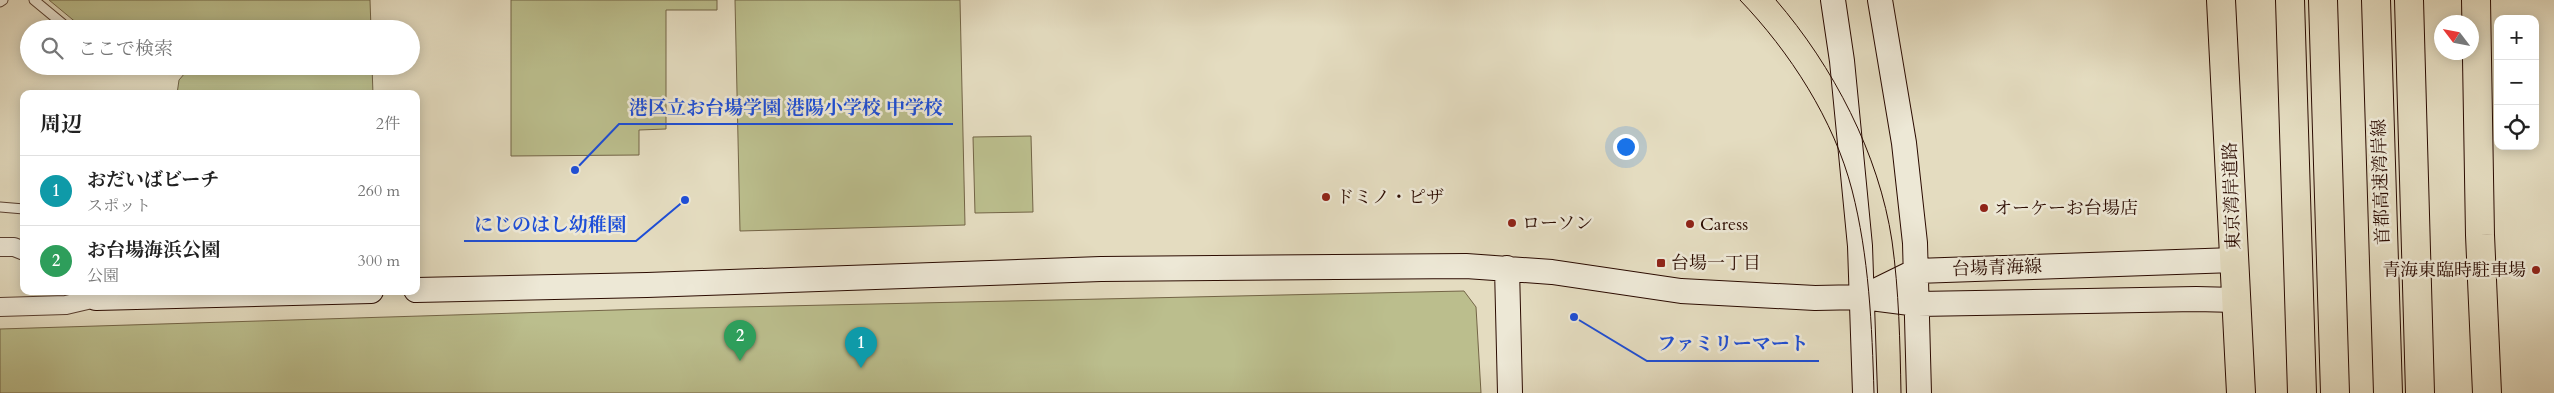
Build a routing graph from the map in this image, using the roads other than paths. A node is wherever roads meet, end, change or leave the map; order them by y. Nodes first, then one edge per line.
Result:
1 (34, 0) edge
2 (1833, 0) edge
3 (1880, 0) edge
4 (2221, 0) edge
5 (2290, 0) edge
6 (2323, 0) edge
7 (2376, 0) edge
8 (2409, 0) edge
9 (2476, 0) edge
10 (58, 20) edge
11 (0, 207) edge
12 (20, 210) edge
13 (2480, 235) junction
14 (0, 247) edge
15 (20, 249) edge
16 (2234, 260) junction
17 (1507, 268) junction
18 (1916, 271) junction
19 (420, 290) edge
20 (84, 295) edge
21 (116, 295) edge
22 (1863, 297) junction
23 (96, 298) junction
24 (2236, 300) junction
25 (1918, 304) junction
26 (0, 307) edge
27 (1510, 393) edge
28 (1865, 393) edge
29 (1919, 393) edge
30 (2241, 393) edge
31 (2302, 393) edge
32 (2335, 393) edge
33 (2388, 393) edge
34 (2420, 393) edge
35 (2478, 393) edge
36 (2487, 393) edge

1 - 10 lane
2 - 22 street
3 - 18 street
4 - 16 highway, 東京湾岸道路
5 - 31 highway
6 - 32 highway
7 - 33 highway, 首都高速湾岸線
8 - 34 highway
9 - 13 highway
11 - 12 lane
13 - 35 highway
13 - 36 highway
14 - 15 street
16 - 18 street, 台場青海線
16 - 24 highway, 東京湾岸道路
17 - 19 street, 台場青海線
17 - 22 street, 台場青海線
17 - 27 street
18 - 22 street, 台場青海線
18 - 25 street
20 - 23 street
21 - 23 street
22 - 25 street, 台場青海線
22 - 28 street
23 - 26 street
24 - 25 street, 台場青海線
24 - 30 highway, 東京湾岸道路
25 - 29 street

